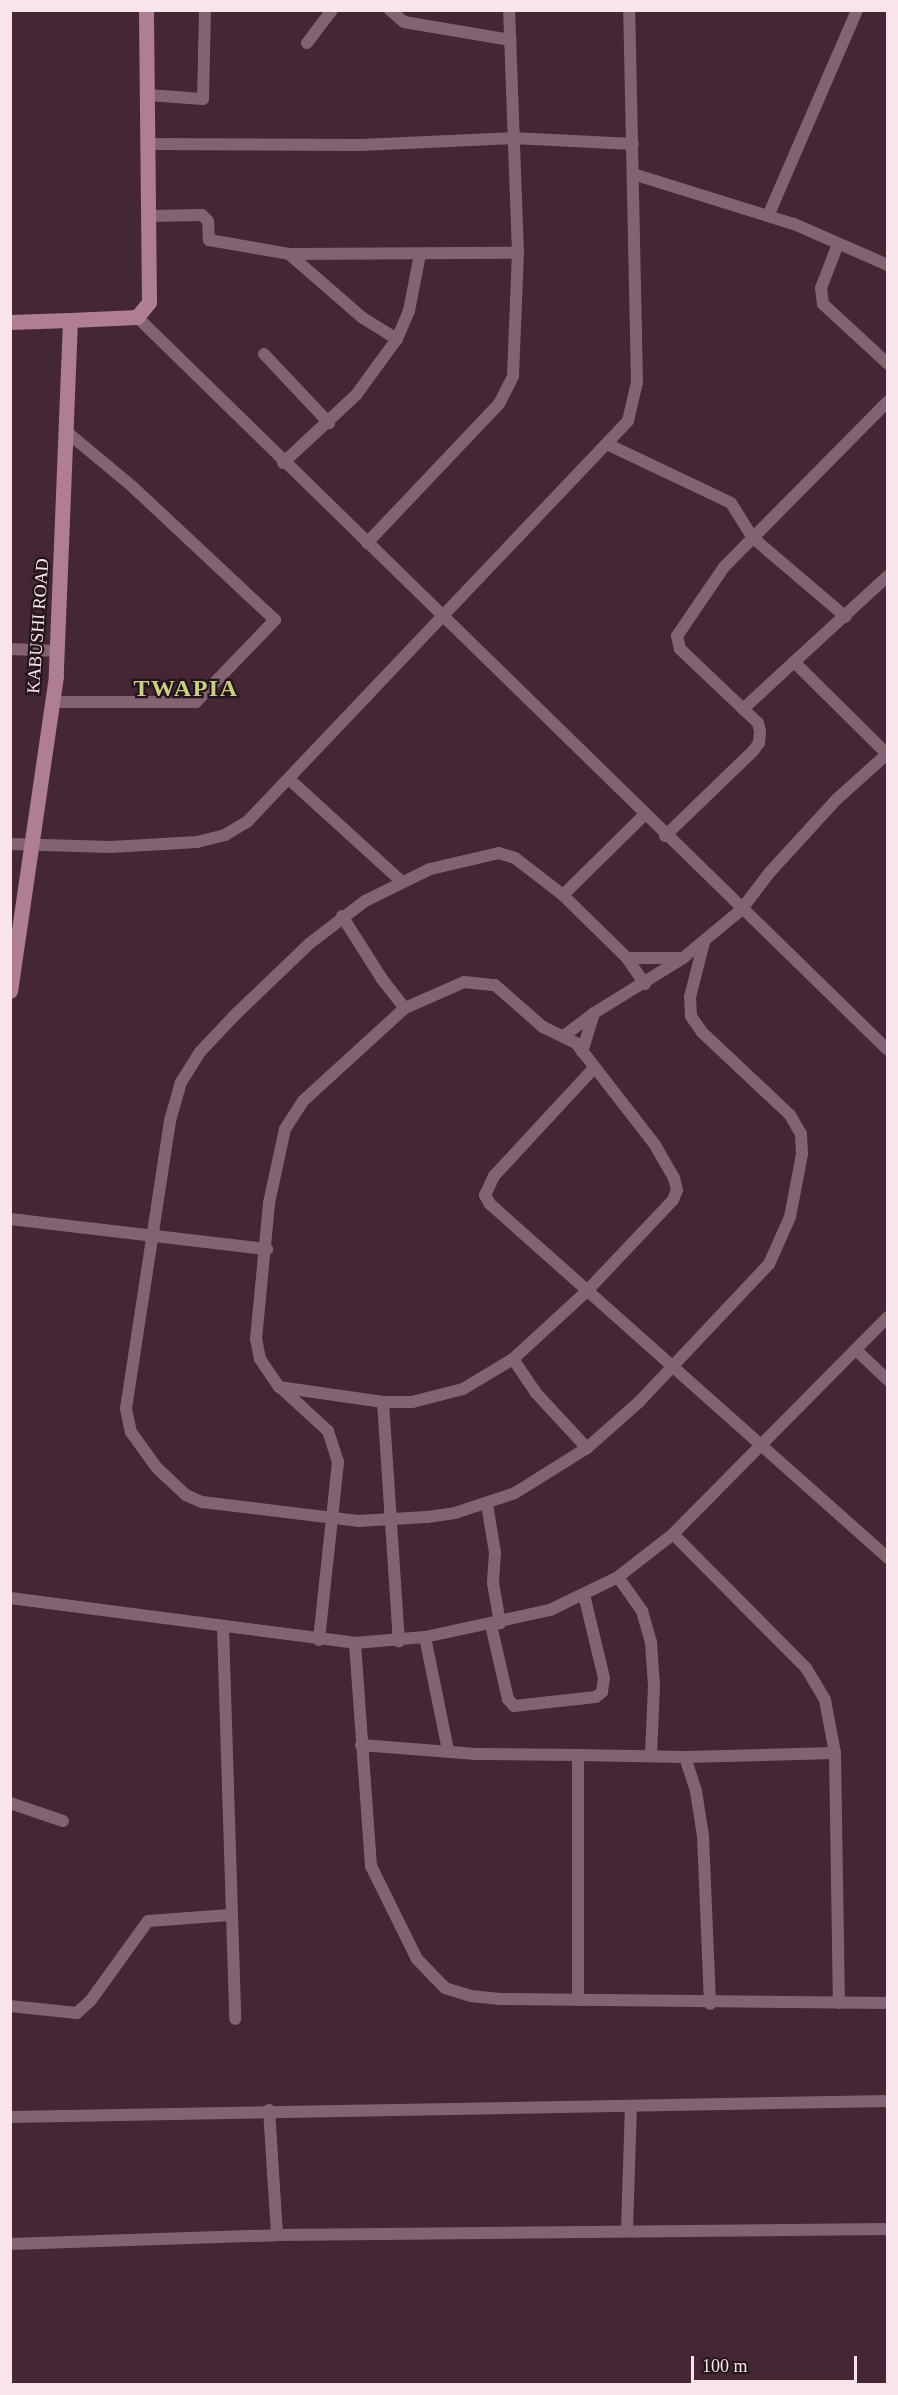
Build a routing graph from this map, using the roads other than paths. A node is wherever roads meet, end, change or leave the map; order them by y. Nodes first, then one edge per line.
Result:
1 (146, 10) edge
2 (205, 10) edge
3 (332, 10) edge
4 (390, 10) edge
5 (509, 10) edge
6 (629, 10) edge
7 (857, 10) edge
8 (510, 40) junction
9 (307, 43) dead end
10 (148, 95) junction
11 (513, 138) junction
12 (149, 144) junction
13 (633, 144) junction
14 (633, 174) junction
15 (150, 216) junction
16 (768, 216) junction
17 (838, 243) junction
18 (518, 253) junction
19 (289, 254) junction
20 (420, 254) junction
21 (888, 265) edge
22 (137, 317) junction
23 (70, 321) junction
24 (10, 322) edge
25 (397, 339) junction
26 (264, 354) dead end
27 (888, 364) edge
28 (888, 401) edge
29 (329, 423) junction
30 (68, 433) junction
31 (609, 445) junction
32 (283, 463) junction
33 (752, 537) junction
34 (367, 543) junction
35 (888, 576) edge
36 (446, 616) junction
37 (846, 617) junction
38 (10, 649) edge
39 (57, 651) junction
40 (794, 662) junction
41 (53, 702) junction
42 (743, 709) junction
43 (887, 754) edge
44 (290, 780) junction
45 (644, 815) junction
46 (665, 836) junction
47 (10, 844) edge
48 (32, 844) junction
49 (402, 882) junction
50 (563, 895) junction
51 (741, 910) junction
52 (342, 916) junction
53 (704, 942) junction
54 (627, 958) junction
55 (683, 958) junction
56 (645, 984) junction
57 (10, 992) edge
58 (405, 1008) junction
59 (594, 1012) junction
60 (565, 1035) junction
61 (888, 1050) edge
62 (582, 1052) junction
63 (594, 1068) junction
64 (10, 1219) edge
65 (153, 1234) junction
66 (267, 1249) junction
67 (587, 1291) junction
68 (888, 1317) edge
69 (856, 1350) junction
70 (513, 1359) junction
71 (675, 1366) junction
72 (888, 1380) edge
73 (279, 1387) junction
74 (383, 1402) junction
75 (761, 1445) junction
76 (587, 1448) junction
77 (487, 1504) junction
78 (332, 1519) junction
79 (393, 1521) junction
80 (673, 1534) junction
81 (888, 1558) edge
82 (618, 1577) junction
83 (584, 1595) junction
84 (10, 1598) edge
85 (496, 1624) junction
86 (223, 1628) junction
87 (425, 1637) junction
88 (319, 1640) junction
89 (399, 1641) junction
90 (355, 1643) junction
91 (361, 1745) junction
92 (448, 1750) junction
93 (835, 1753) junction
94 (578, 1755) junction
95 (651, 1756) junction
96 (685, 1757) junction
97 (10, 1803) edge
98 (63, 1821) dead end
99 (230, 1915) junction
100 (578, 2000) junction
101 (839, 2003) junction
102 (888, 2003) edge
103 (710, 2004) junction
104 (10, 2006) edge
105 (235, 2019) dead end
106 (888, 2101) edge
107 (631, 2107) junction
108 (269, 2110) junction
109 (10, 2117) edge
110 (888, 2229) edge
111 (627, 2231) junction
112 (277, 2235) junction
113 (10, 2244) edge

1 - 10 main road
2 - 10 street
3 - 9 street
4 - 8 street
5 - 8 street
6 - 13 street
7 - 16 street
8 - 11 street
10 - 12 main road
11 - 12 street
11 - 13 street
11 - 18 street
12 - 15 main road
13 - 14 street
14 - 16 street
14 - 31 street
15 - 19 street
15 - 22 main road
16 - 17 street
17 - 21 street
17 - 27 street
18 - 20 street
18 - 34 street
19 - 20 street
19 - 25 street
20 - 25 street
22 - 23 main road
22 - 32 street
23 - 24 main road
23 - 30 main road, KABUSHI ROAD
25 - 29 street
26 - 29 street
28 - 33 street
29 - 32 street
30 - 39 main road, KABUSHI ROAD
30 - 41 street
31 - 33 street
31 - 36 street
32 - 34 street
33 - 37 street
33 - 42 street
34 - 36 street
35 - 37 street
36 - 44 street
36 - 45 street
37 - 40 street
38 - 39 street
39 - 41 main road, KABUSHI ROAD
40 - 42 street
40 - 43 street
41 - 48 main road, KABUSHI ROAD
42 - 46 street
43 - 51 street
44 - 48 street
44 - 49 street
45 - 46 street
45 - 50 street
46 - 51 street
47 - 48 street
48 - 57 main road, KABUSHI ROAD
49 - 50 street
49 - 52 street
50 - 54 street
51 - 53 street
51 - 61 street
52 - 58 street
52 - 65 street
53 - 55 street
53 - 71 street
54 - 55 street
54 - 56 street
55 - 56 street
56 - 59 street
58 - 60 street
58 - 66 street
59 - 60 street
59 - 62 street
60 - 62 street
62 - 63 street
63 - 67 street
63 - 67 street
64 - 65 street
65 - 66 street
65 - 78 street
66 - 73 street
67 - 70 street
67 - 71 street
68 - 69 street
69 - 72 street
69 - 75 street
70 - 74 street
70 - 76 street
71 - 75 street
71 - 76 street
73 - 74 street
73 - 78 street
74 - 79 street
75 - 80 street
75 - 81 street
76 - 77 street
77 - 79 street
77 - 85 street
78 - 79 street
78 - 88 street
79 - 89 street
80 - 82 street
80 - 93 street
82 - 83 street
82 - 95 street
83 - 85 street
83 - 85 street
84 - 86 street
85 - 87 street
86 - 88 street
86 - 99 street
87 - 89 street
87 - 92 street
88 - 90 street
89 - 90 street
90 - 91 street
91 - 92 street
91 - 100 street
92 - 94 street
93 - 96 street
93 - 101 street
94 - 95 street
94 - 100 street
95 - 96 street
96 - 103 street
97 - 98 street
99 - 104 street
99 - 105 street
100 - 103 street
101 - 102 street
101 - 103 street
106 - 107 street
107 - 108 street
107 - 111 street
108 - 109 street
108 - 112 street
110 - 111 street
111 - 112 street
112 - 113 street

